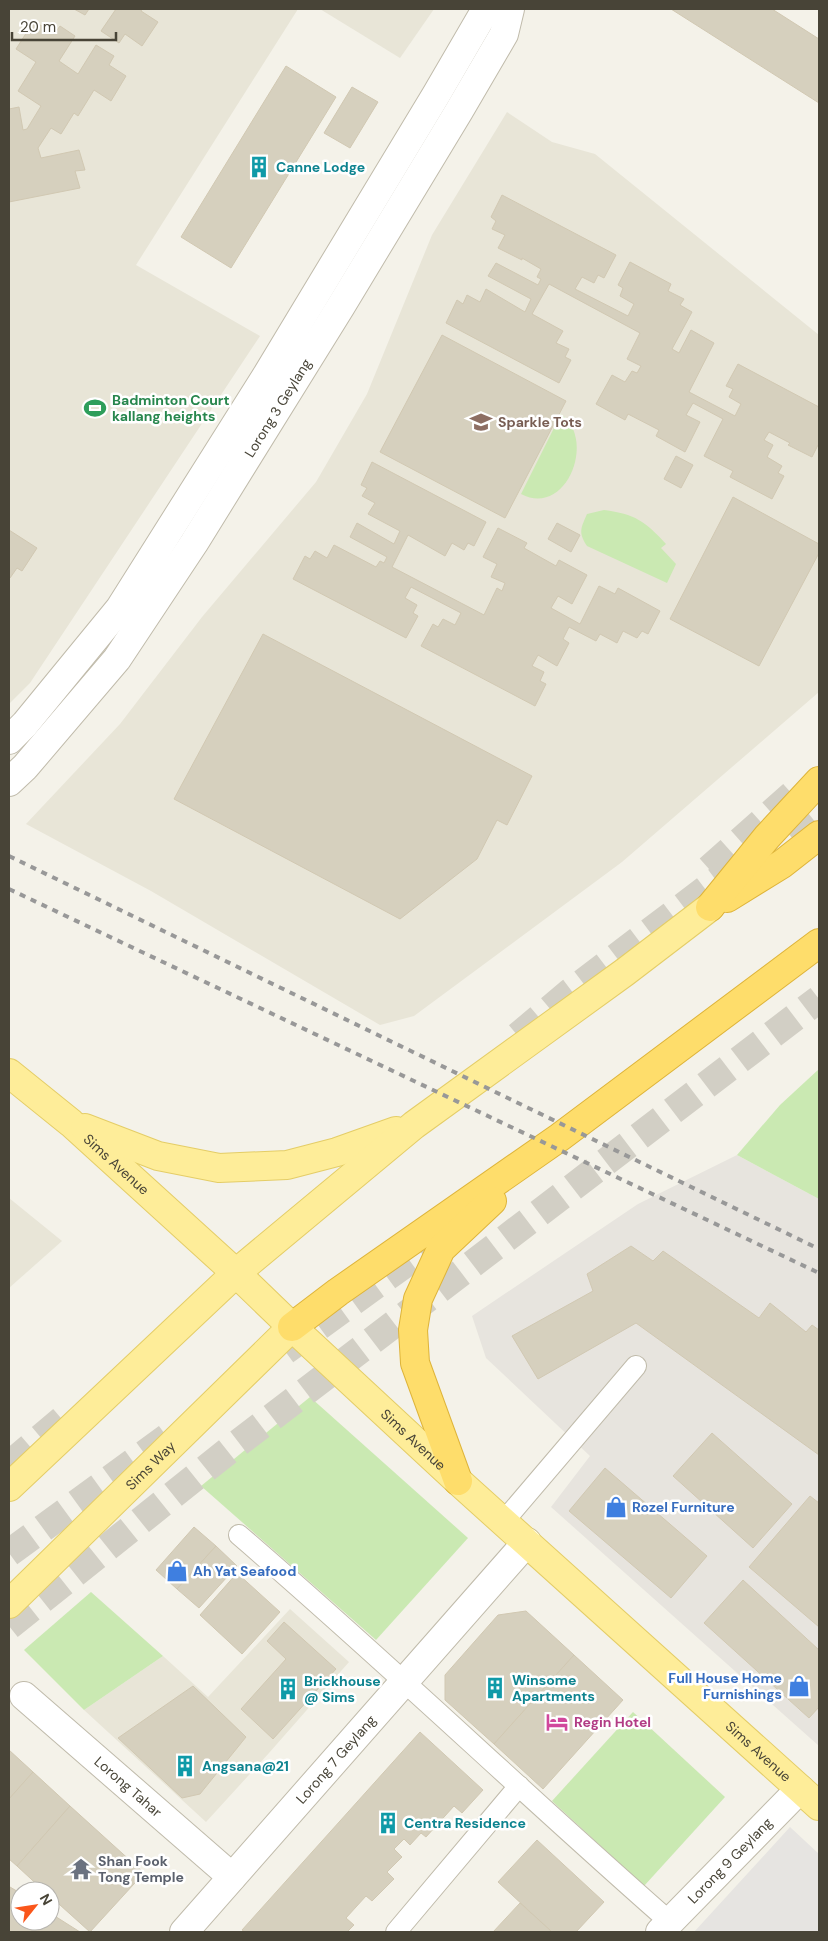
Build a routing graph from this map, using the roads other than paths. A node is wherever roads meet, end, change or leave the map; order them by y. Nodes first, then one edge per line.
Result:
1 (494, 9) edge
2 (510, 9) edge
3 (436, 95) junction
4 (459, 111) junction
5 (9, 740) edge
6 (819, 781) edge
7 (9, 782) edge
8 (819, 836) edge
9 (710, 907) junction
10 (819, 943) edge
11 (9, 1073) edge
12 (71, 1123) junction
13 (414, 1125) junction
14 (560, 1137) junction
15 (236, 1273) junction
16 (292, 1327) junction
17 (636, 1366) dead end
18 (458, 1480) junction
19 (9, 1487) edge
20 (504, 1521) junction
21 (239, 1535) dead end
22 (527, 1542) junction
23 (9, 1604) edge
24 (404, 1682) junction
25 (24, 1696) dead end
26 (519, 1786) junction
27 (810, 1798) edge
28 (232, 1877) junction
29 (665, 1927) edge
30 (184, 1932) edge
31 (396, 1932) edge

1 - 3 street, Lorong 3 Geylang
2 - 4 street, Lorong 3 Geylang
3 - 4 lane
3 - 5 street, Lorong 3 Geylang
4 - 7 street, Lorong 3 Geylang
6 - 9 highway
8 - 9 highway
9 - 13 main road
10 - 14 highway
11 - 12 main road, Sims Avenue
12 - 13 main road
12 - 15 main road, Sims Avenue
13 - 15 main road
14 - 16 highway
14 - 18 highway
15 - 16 main road, Sims Avenue
15 - 19 main road
16 - 18 main road, Sims Avenue
16 - 23 main road, Sims Way
17 - 20 lane
18 - 20 main road, Sims Avenue
20 - 22 main road, Sims Avenue
21 - 24 lane
22 - 24 street, Lorong 7 Geylang
22 - 27 main road, Sims Avenue
24 - 26 lane
24 - 28 street, Lorong 7 Geylang
25 - 28 street, Lorong Tahar
26 - 29 lane
26 - 31 lane
27 - 29 street, Lorong 9 Geylang
28 - 30 street, Lorong 7 Geylang

